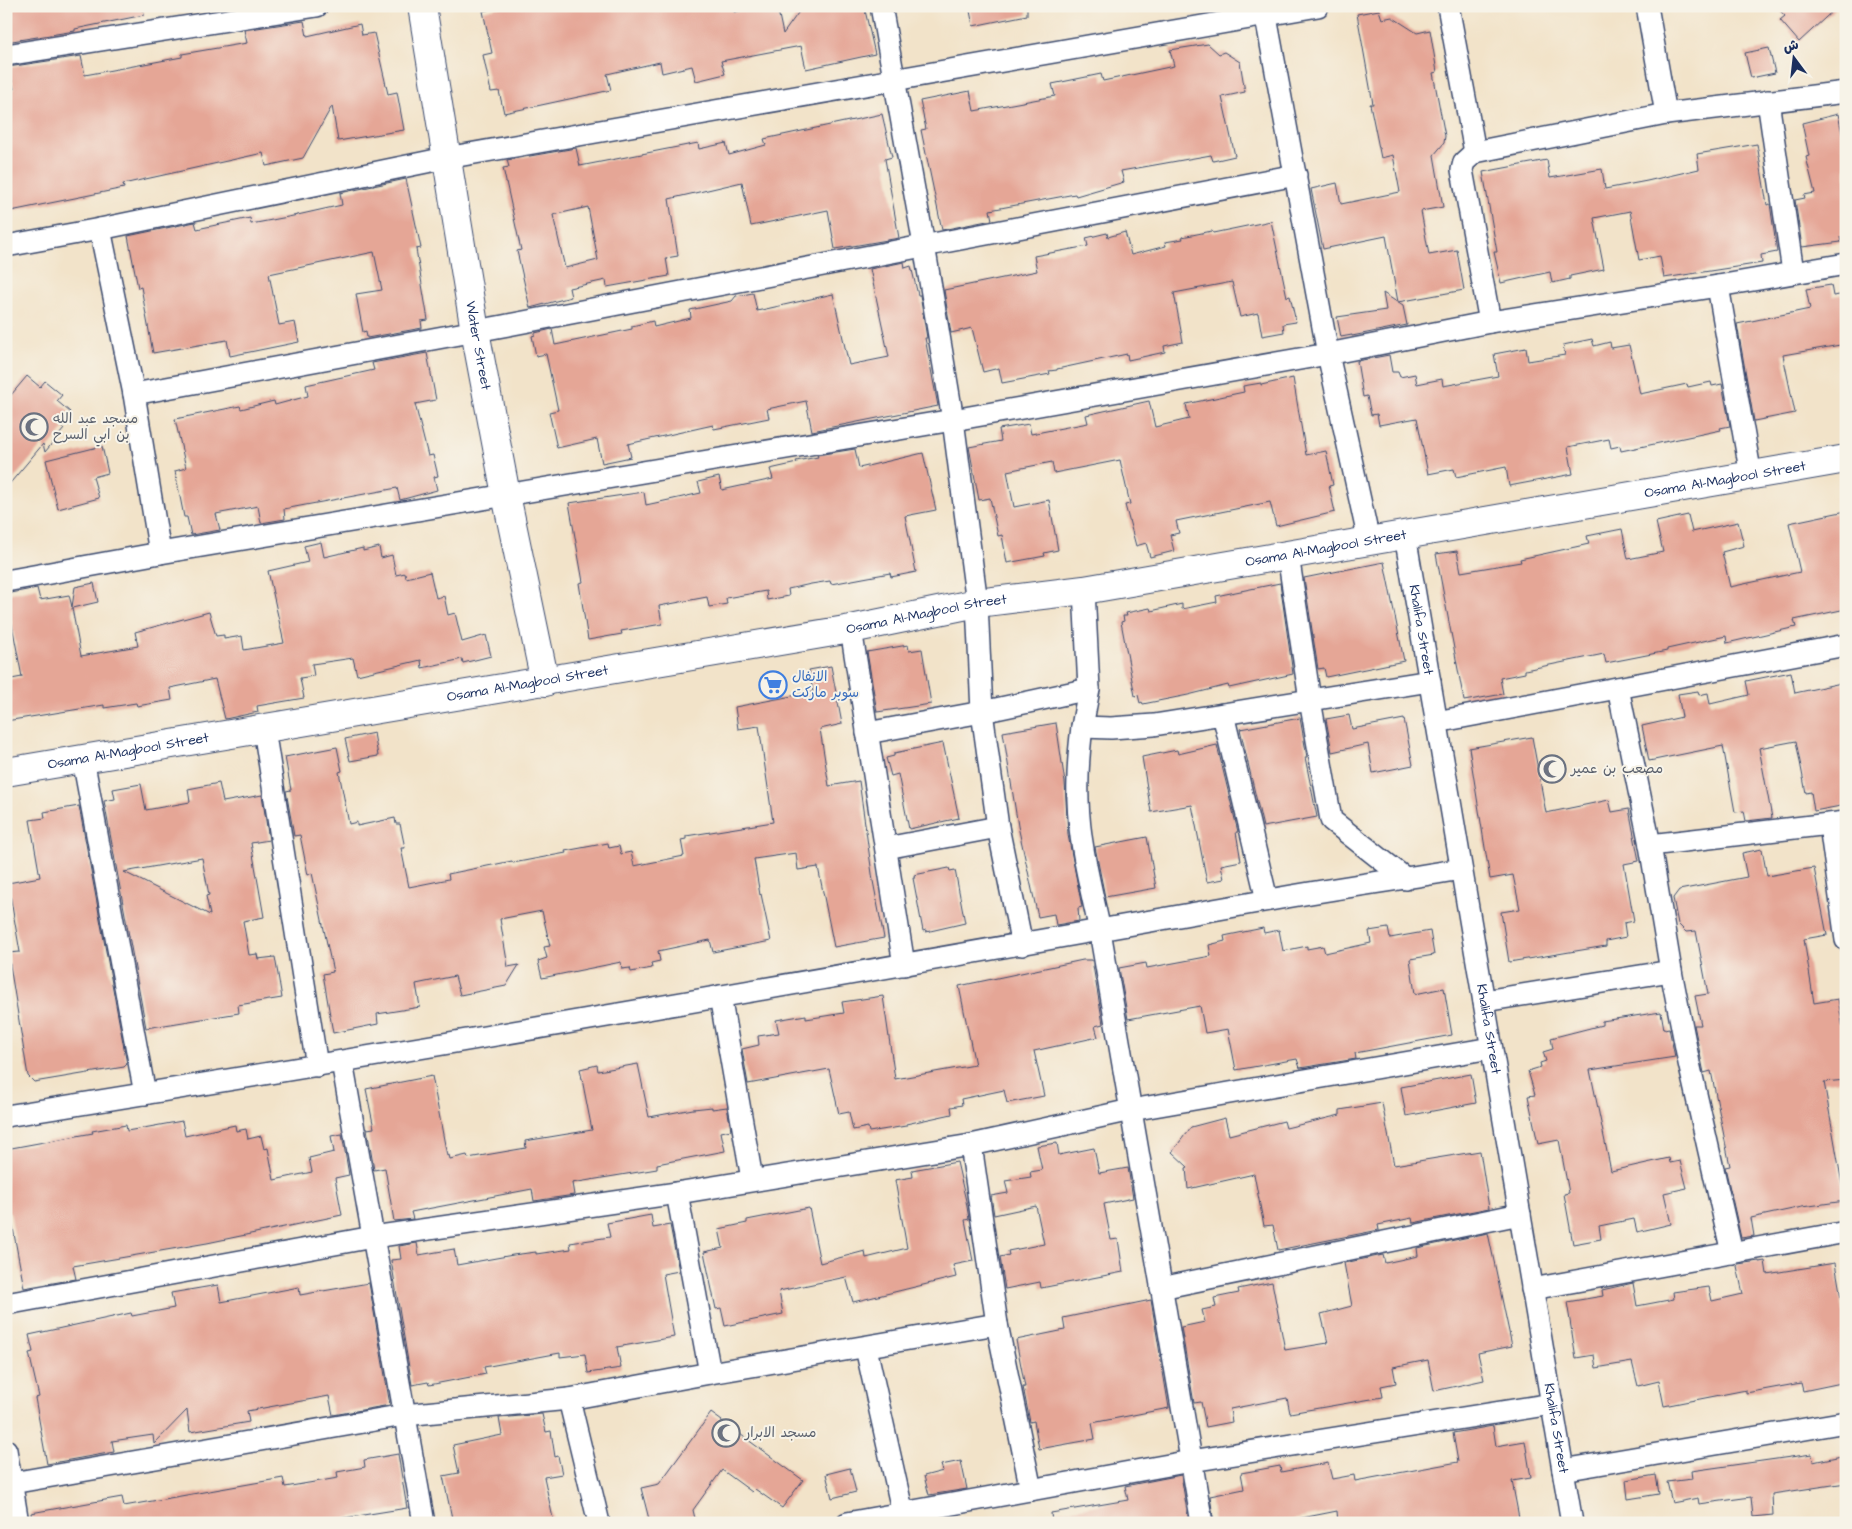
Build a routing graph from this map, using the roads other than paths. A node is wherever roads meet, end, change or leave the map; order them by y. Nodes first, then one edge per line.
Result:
1 (317, 6) edge
2 (422, 6) edge
3 (881, 6) edge
4 (1318, 6) edge
5 (1448, 6) edge
6 (1647, 6) edge
7 (1264, 11) edge
8 (6, 55) edge
9 (894, 80) junction
10 (1846, 92) edge
11 (1768, 101) junction
12 (1666, 114) junction
13 (1474, 152) junction
14 (446, 158) junction
15 (1296, 175) junction
16 (100, 229) junction
17 (924, 245) junction
18 (6, 246) edge
19 (1846, 264) edge
20 (1793, 272) junction
21 (1718, 286) junction
22 (1490, 322) junction
23 (475, 330) junction
24 (1328, 354) junction
25 (134, 394) junction
26 (953, 420) junction
27 (1846, 460) edge
28 (1752, 476) junction
29 (506, 495) junction
30 (1405, 535) junction
31 (1369, 541) junction
32 (160, 553) junction
33 (1288, 555) junction
34 (6, 581) edge
35 (1084, 590) junction
36 (976, 603) junction
37 (851, 629) junction
38 (1846, 645) edge
39 (1430, 681) junction
40 (545, 682) junction
41 (1618, 688) junction
42 (1089, 689) junction
43 (1310, 700) junction
44 (982, 712) junction
45 (1223, 714) junction
46 (1436, 722) junction
47 (1082, 727) junction
48 (264, 730) junction
49 (868, 732) junction
50 (83, 759) junction
51 (6, 772) edge
52 (1838, 824) edge
53 (998, 827) junction
54 (1650, 845) junction
55 (886, 848) junction
56 (1461, 869) junction
57 (1406, 879) junction
58 (1267, 900) junction
59 (1100, 931) junction
60 (1846, 940) edge
61 (1022, 944) junction
62 (904, 965) junction
63 (1671, 971) junction
64 (720, 996) junction
65 (1484, 1001) junction
66 (1491, 1048) junction
67 (342, 1062) junction
68 (317, 1066) junction
69 (145, 1094) junction
70 (1131, 1110) junction
71 (6, 1116) edge
72 (971, 1145) junction
73 (752, 1179) junction
74 (677, 1193) junction
75 (1520, 1214) junction
76 (1846, 1232) edge
77 (373, 1237) junction
78 (1732, 1253) junction
79 (1161, 1288) junction
80 (1532, 1289) junction
81 (6, 1304) edge
82 (997, 1324) junction
83 (866, 1348) junction
84 (710, 1373) junction
85 (569, 1399) junction
86 (1552, 1404) junction
87 (404, 1415) junction
88 (1846, 1422) edge
89 (6, 1450) edge
90 (1191, 1461) junction
91 (1562, 1470) junction
92 (9, 1484) edge
93 (1031, 1490) junction
94 (904, 1518) edge
95 (18, 1523) edge
96 (424, 1523) edge
97 (599, 1523) edge
98 (847, 1523) edge
99 (1202, 1523) edge
100 (1572, 1523) edge

1 - 8 street
2 - 14 street, Water Street
3 - 9 street
4 - 7 street
5 - 13 street
6 - 12 street
7 - 9 street
7 - 15 street
9 - 14 street
9 - 17 street
10 - 11 street
11 - 12 street
11 - 20 street
12 - 13 street
13 - 22 street
14 - 16 street
14 - 23 street, Water Street
15 - 17 street
15 - 24 street
16 - 18 street
16 - 25 street
17 - 23 street
17 - 26 street
19 - 20 street
20 - 21 street
21 - 22 street
21 - 28 street
22 - 24 street
23 - 25 street
23 - 29 street, Water Street
24 - 26 street
24 - 31 street
25 - 32 street
26 - 29 street
26 - 36 street
27 - 28 street, Osama Al-Magbool Street
28 - 30 street, Osama Al-Magbool Street
29 - 32 street
29 - 40 street, Water Street
30 - 31 street, Osama Al-Magbool Street
30 - 39 street, Khalifa Street
31 - 33 street, Osama Al-Magbool Street
32 - 34 street
33 - 35 street, Osama Al-Magbool Street
33 - 43 street
35 - 36 street, Osama Al-Magbool Street
35 - 42 street
36 - 37 street, Osama Al-Magbool Street
36 - 44 street
37 - 40 street, Osama Al-Magbool Street
37 - 49 street
38 - 41 street
39 - 43 street
39 - 46 street, Khalifa Street
40 - 48 street, Osama Al-Magbool Street
41 - 46 street
41 - 54 street
42 - 44 street
42 - 47 street
43 - 45 street
43 - 57 street
44 - 49 street
44 - 53 street
45 - 47 street
45 - 58 street
46 - 56 street, Khalifa Street
47 - 59 street
48 - 50 street, Osama Al-Magbool Street
48 - 68 street
49 - 55 street
50 - 51 street, Osama Al-Magbool Street
50 - 69 street
52 - 54 street
52 - 60 street
53 - 55 street
53 - 61 street
54 - 63 street
55 - 62 street
56 - 57 street
56 - 65 street, Khalifa Street
57 - 58 street
58 - 59 street
59 - 61 street
59 - 70 street
61 - 62 street
62 - 64 street
63 - 65 street
63 - 78 street
64 - 67 street
64 - 73 street
65 - 66 street, Khalifa Street
66 - 70 street
66 - 75 street, Khalifa Street
67 - 68 street
67 - 77 street
68 - 69 street
69 - 71 street
70 - 72 street
70 - 79 street
72 - 73 street
72 - 82 street
73 - 74 street
74 - 77 street
74 - 84 street
75 - 79 street
75 - 80 street, Khalifa Street
76 - 78 street
77 - 81 street
77 - 87 street
78 - 80 street
79 - 90 street
80 - 86 street, Khalifa Street
82 - 83 street
82 - 93 street
83 - 84 street
83 - 94 street
84 - 85 street
85 - 87 street
85 - 97 street
86 - 90 street
86 - 91 street, Khalifa Street
87 - 92 street
87 - 96 street
88 - 91 street
89 - 92 street
90 - 93 street
90 - 99 street
91 - 100 street, Khalifa Street
92 - 95 street
93 - 94 street
94 - 98 street

